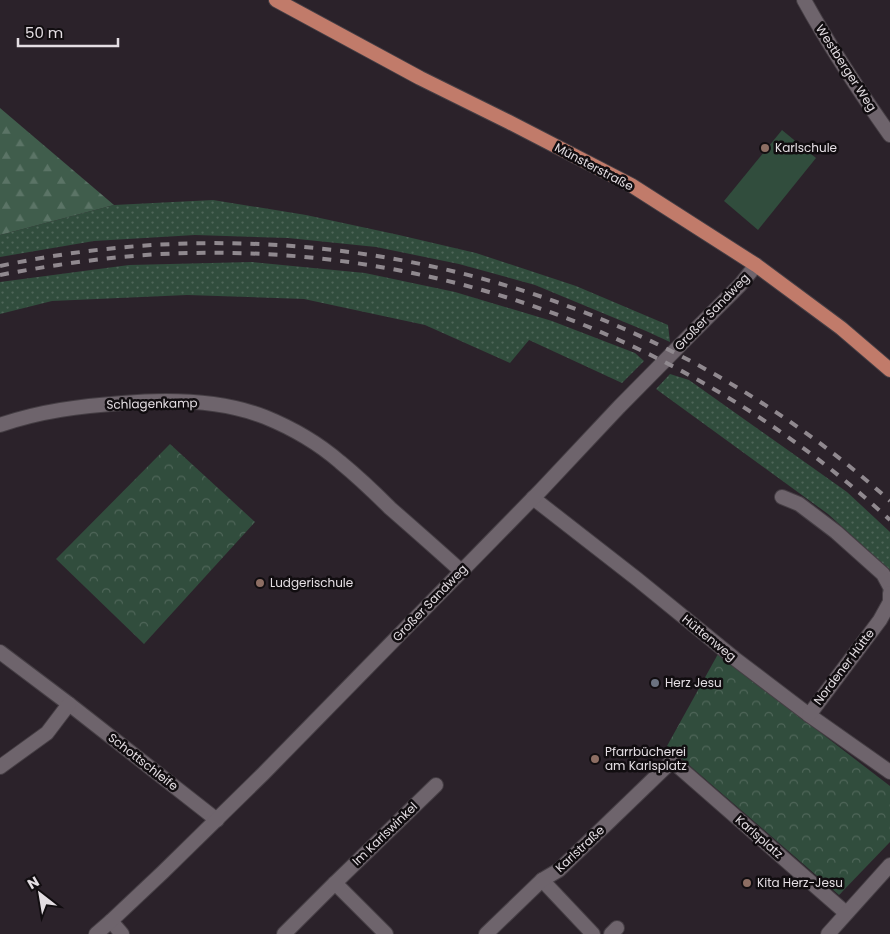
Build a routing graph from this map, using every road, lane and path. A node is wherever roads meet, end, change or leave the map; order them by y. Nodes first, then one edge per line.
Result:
1 (276, 0) edge
2 (804, 0) edge
3 (890, 135) edge
4 (756, 265) junction
5 (890, 370) edge
6 (0, 425) edge
7 (782, 497) dead end
8 (533, 498) junction
9 (461, 570) junction
10 (890, 587) edge
11 (890, 593) edge
12 (0, 652) edge
13 (70, 704) junction
14 (809, 715) junction
15 (672, 761) joint
16 (0, 767) edge
17 (890, 772) edge
18 (436, 785) dead end
19 (217, 820) junction
20 (890, 865) edge
21 (542, 880) junction
22 (335, 883) junction
23 (846, 913) junction
24 (111, 921) junction
25 (96, 934) edge
26 (122, 934) edge
27 (284, 934) edge
28 (386, 934) edge
29 (486, 934) edge
30 (593, 934) edge
31 (828, 934) edge

1 - 4 main road, Münsterstraße
2 - 3 street, Westberger Weg
4 - 5 main road, Münsterstraße
4 - 8 street, Großer Sandweg
6 - 9 street, Schlagenkamp
7 - 10 street
8 - 9 street, Großer Sandweg
8 - 14 street, Hüttenweg
9 - 19 street, Großer Sandweg
11 - 14 street, Nordener Hütte
12 - 13 street, Schottschleife
13 - 16 street
13 - 19 street, Schottschleife
14 - 17 street, Hüttenweg
15 - 21 street, Karlstraße
15 - 23 street, Karlsplatz
18 - 22 street, Im Karlswinkel
19 - 24 street, Großer Sandweg
20 - 23 street
21 - 29 street, Karlstraße
21 - 30 street
22 - 27 street, Im Karlswinkel
22 - 28 street
23 - 31 street
24 - 25 street, Großer Sandweg
24 - 26 street

